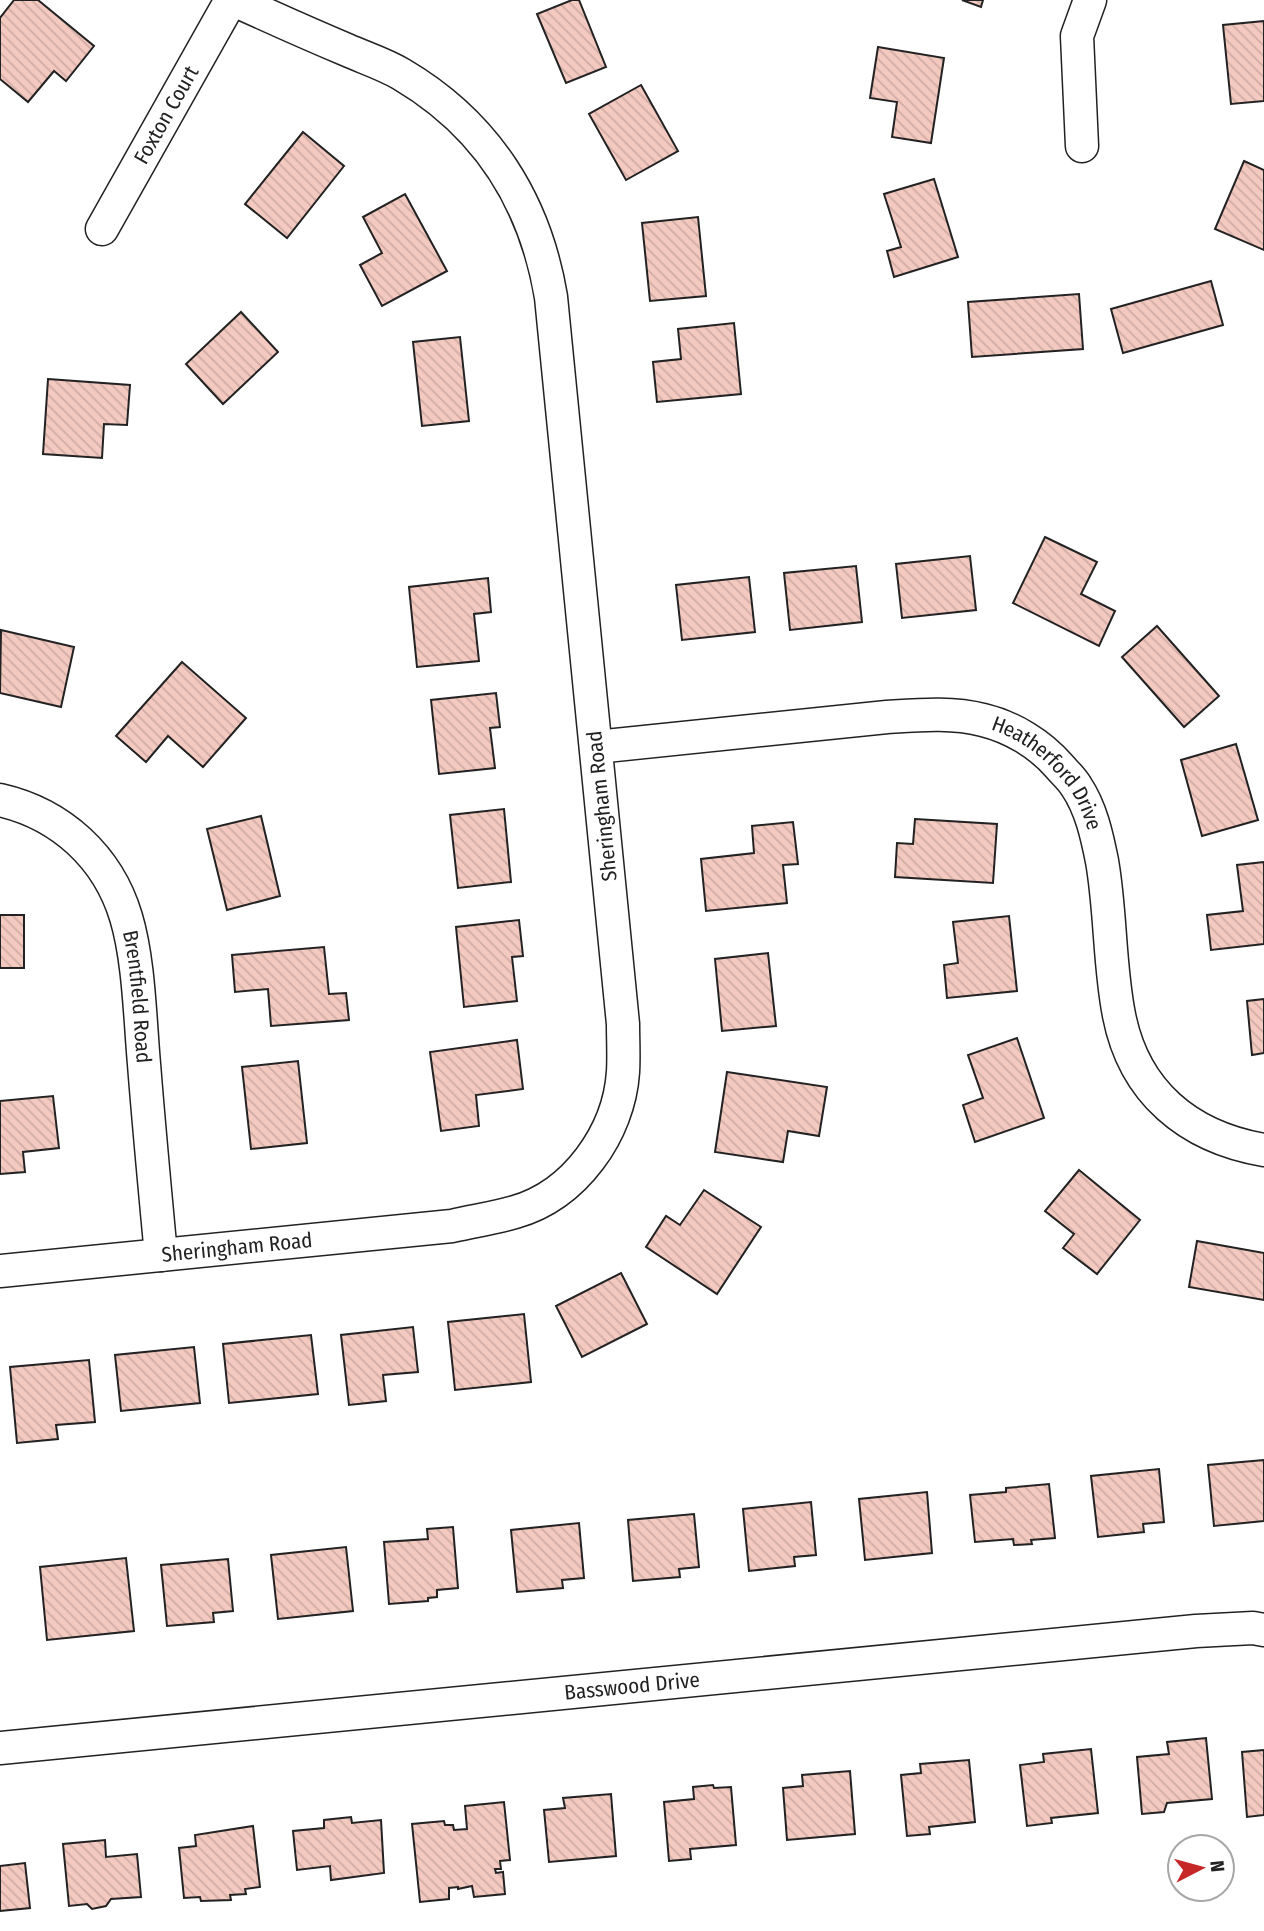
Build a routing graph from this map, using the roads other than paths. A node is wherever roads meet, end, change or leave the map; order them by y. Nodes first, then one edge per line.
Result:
1 (232, 0) edge
2 (1090, 0) edge
3 (1082, 146) dead end
4 (102, 229) dead end
5 (596, 747) junction
6 (0, 800) edge
7 (1264, 1150) edge
8 (161, 1255) junction
9 (0, 1271) edge
10 (1264, 1630) edge
11 (0, 1748) edge

1 - 4 street, Foxton Court
1 - 5 street, Sheringham Road
2 - 3 street
5 - 7 street, Heatherford Drive
5 - 8 street, Sheringham Road
6 - 8 street, Brentfield Road
8 - 9 street, Sheringham Road
10 - 11 street, Basswood Drive

